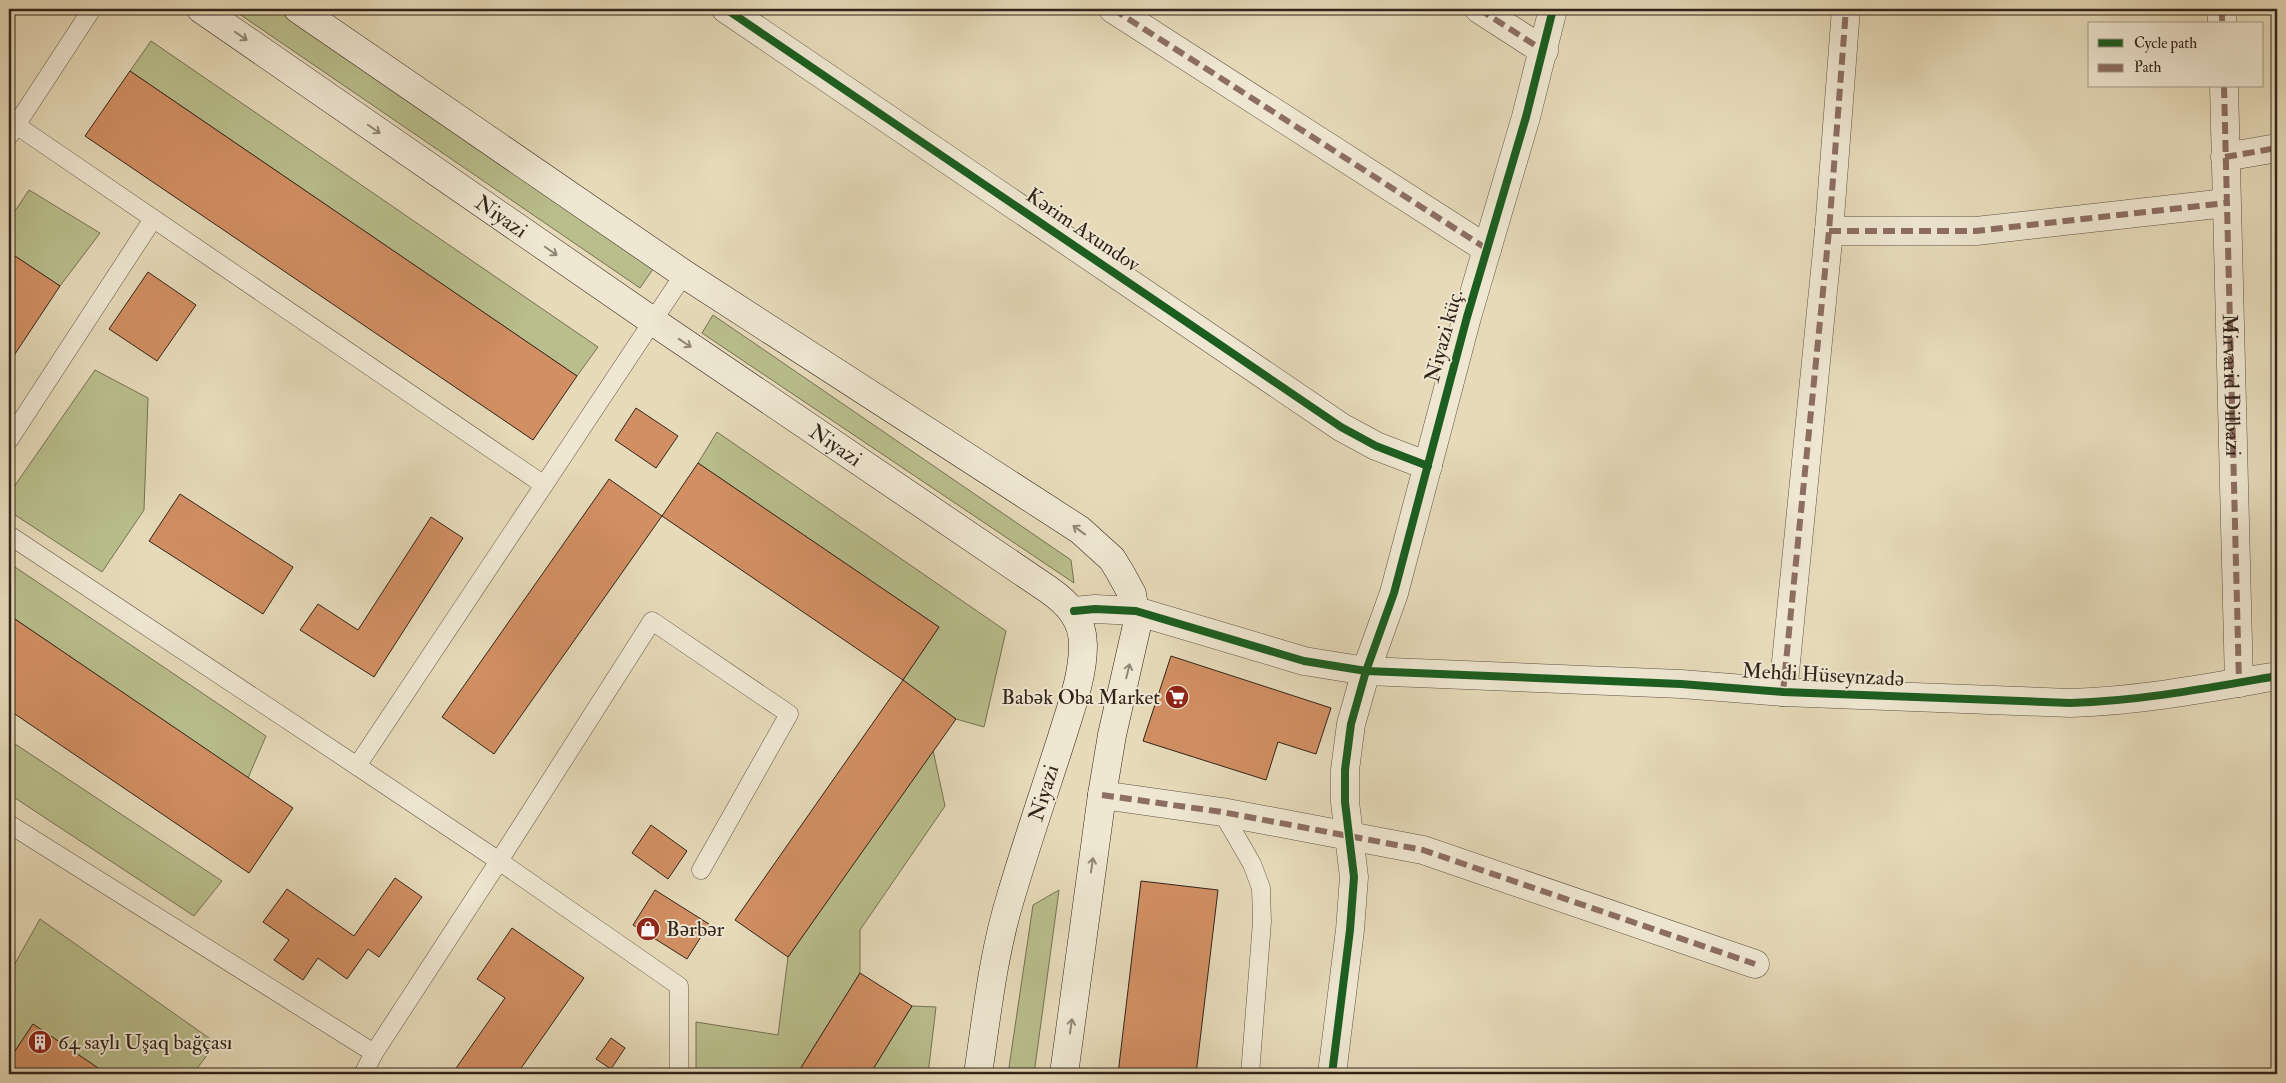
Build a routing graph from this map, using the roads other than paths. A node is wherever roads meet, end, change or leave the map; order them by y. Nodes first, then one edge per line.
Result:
1 (92, 9) edge
2 (201, 9) edge
3 (298, 9) edge
4 (726, 9) edge
5 (1113, 9) edge
6 (1479, 9) edge
7 (1553, 9) edge
8 (1846, 9) edge
9 (2222, 9) edge
10 (2222, 22) edge
11 (1544, 51) junction
12 (2224, 88) edge
13 (12, 130) edge
14 (2277, 148) edge
15 (2225, 157) junction
16 (2226, 203) junction
17 (153, 219) junction
18 (1829, 231) junction
19 (1487, 249) junction
20 (684, 274) junction
21 (654, 322) junction
22 (9, 440) edge
23 (1428, 466) junction
24 (544, 485) junction
25 (9, 534) edge
26 (1074, 611) junction
27 (1136, 611) junction
28 (1366, 671) junction
29 (2277, 676) edge
30 (2239, 683) junction
31 (1783, 692) junction
32 (357, 766) junction
33 (1102, 795) junction
34 (1222, 812) junction
35 (9, 824) edge
36 (1350, 836) junction
37 (499, 861) junction
38 (701, 870) dead end
39 (1755, 964) dead end
40 (374, 1053) junction
41 (363, 1074) edge
42 (679, 1074) edge
43 (978, 1074) edge
44 (1064, 1074) edge
45 (1250, 1074) edge
46 (1332, 1074) edge

1 - 13 lane
2 -> 21 street, Niyazi
3 - 20 street
4 - 23 street, Kərim Axundov
5 - 19 street
6 - 11 street
7 - 11 street, Niyazi küç.
8 - 18 street
9 - 10 street
11 - 19 street, Niyazi küç.
12 - 15 street, Mirvarid Dilbazi
13 - 17 lane
14 - 15 street
15 - 16 street, Mirvarid Dilbazi
16 - 18 street
16 - 30 street, Mirvarid Dilbazi
17 - 22 lane
17 - 24 lane
18 - 31 street
19 - 23 street, Niyazi küç.
20 - 21 lane
27 -> 20 street
21 - 24 lane
21 -> 26 street, Niyazi
23 - 28 street, Niyazi küç.
24 - 32 lane
25 - 32 lane
26 - 27 street, Mehdi Hüseynzadə
26 - 43 street, Niyazi
27 - 28 street, Mehdi Hüseynzadə
33 -> 27 street
28 - 31 street, Mehdi Hüseynzadə
28 - 36 street, Niyazi küç.
29 - 30 street, Mehdi Hüseynzadə
30 - 31 street, Mehdi Hüseynzadə
32 - 37 lane
33 - 34 street
44 -> 33 street
34 - 36 street
34 - 45 lane
35 - 40 lane
36 - 39 street
36 - 46 street, Niyazi küç.
37 - 38 lane
37 - 40 lane
37 - 42 lane
40 - 41 lane

